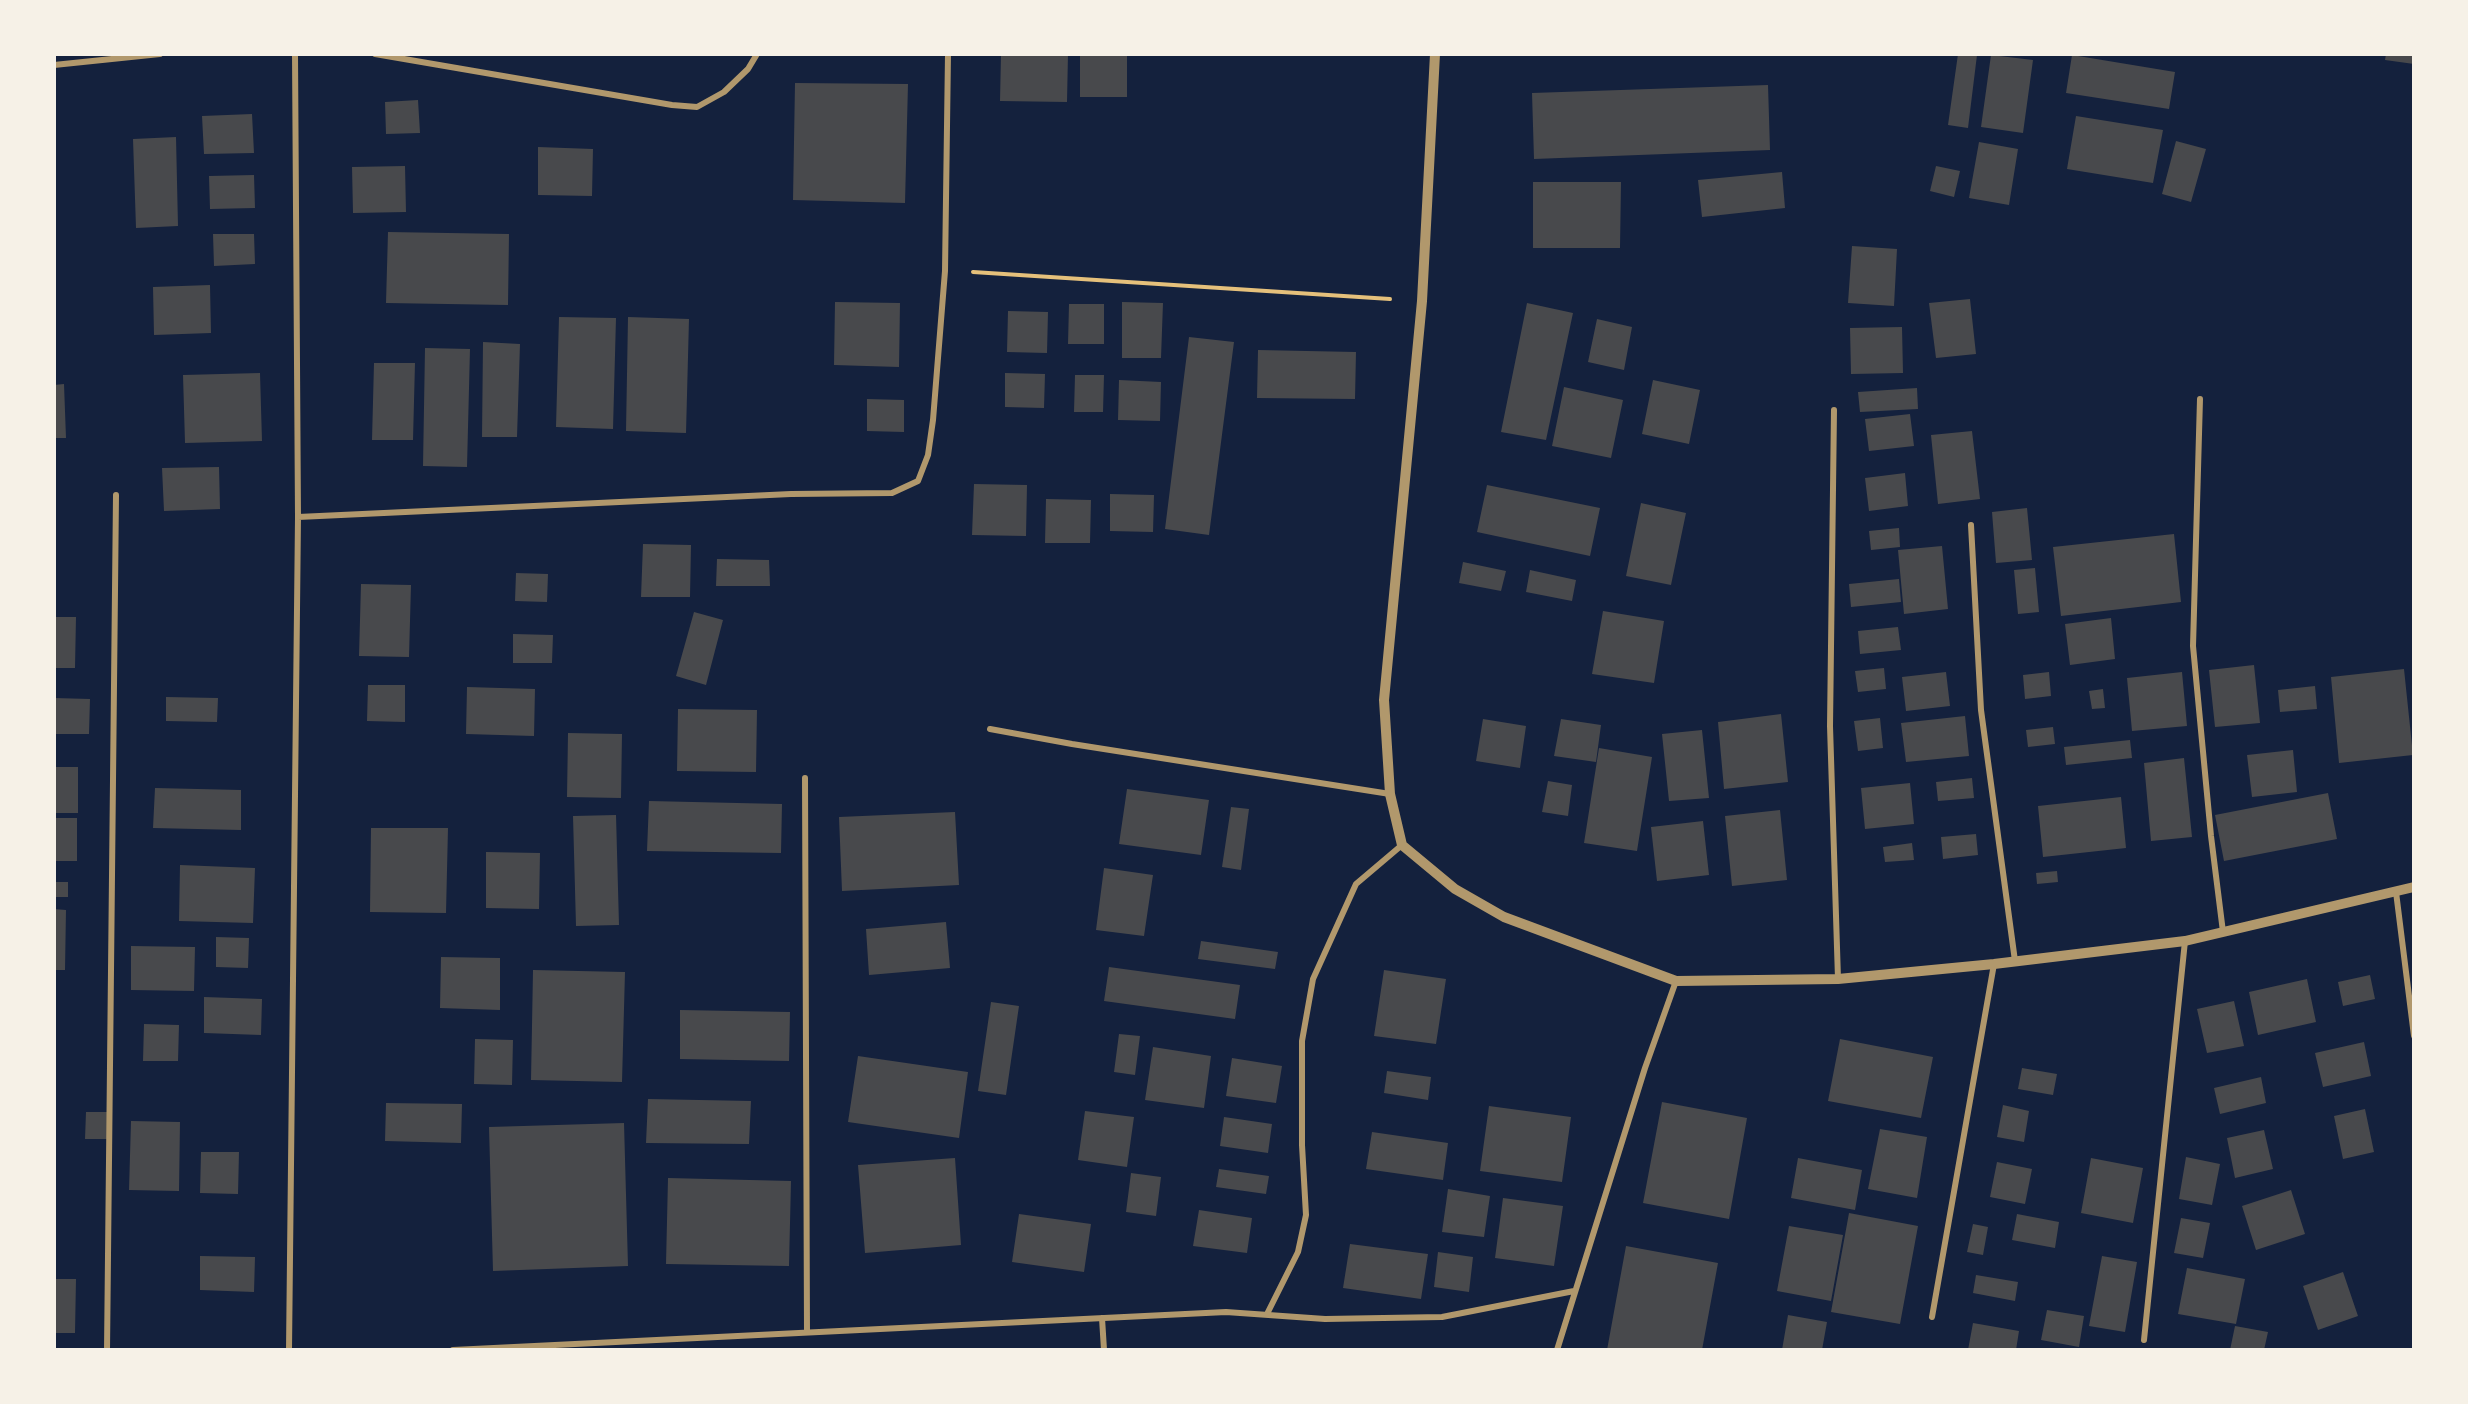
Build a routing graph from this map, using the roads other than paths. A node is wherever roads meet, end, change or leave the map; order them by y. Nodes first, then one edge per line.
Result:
1 (160, 54) edge
2 (295, 54) edge
3 (375, 54) edge
4 (757, 54) edge
5 (948, 54) edge
6 (1435, 54) edge
7 (54, 65) edge
8 (2200, 399) dead end
9 (1834, 410) dead end
10 (117, 495) dead end
11 (298, 517) junction
12 (1971, 525) dead end
13 (990, 729) dead end
14 (805, 778) dead end
15 (1390, 794) junction
16 (1402, 845) junction
17 (2414, 887) edge
18 (2396, 892) junction
19 (2223, 932) junction
20 (2185, 941) junction
21 (2015, 961) junction
22 (1994, 964) junction
23 (1838, 979) junction
24 (1676, 981) junction
25 (2414, 1036) edge
26 (1574, 1291) junction
27 (1267, 1314) junction
28 (1932, 1317) dead end
29 (1102, 1318) junction
30 (807, 1332) junction
31 (2144, 1340) dead end
32 (629, 1341) junction
33 (107, 1350) edge
34 (289, 1350) edge
35 (453, 1350) edge
36 (630, 1350) edge
37 (1104, 1350) edge
38 (1557, 1350) edge

1 - 7 street
2 - 11 street
3 - 4 street
5 - 11 street
6 - 15 street
8 - 19 street
9 - 23 street
10 - 33 street
11 - 34 street
12 - 21 street
13 - 15 street
14 - 30 street
15 - 16 street
16 - 24 street
16 - 27 street
17 - 18 street
18 - 19 street
18 - 25 street
19 - 20 street
20 - 21 street
20 - 31 street
21 - 22 street
22 - 23 street
22 - 28 street
23 - 24 street
24 - 26 street
26 - 27 street
26 - 38 street
27 - 29 street
29 - 30 street
29 - 37 street
30 - 32 street
32 - 35 street
32 - 36 street

